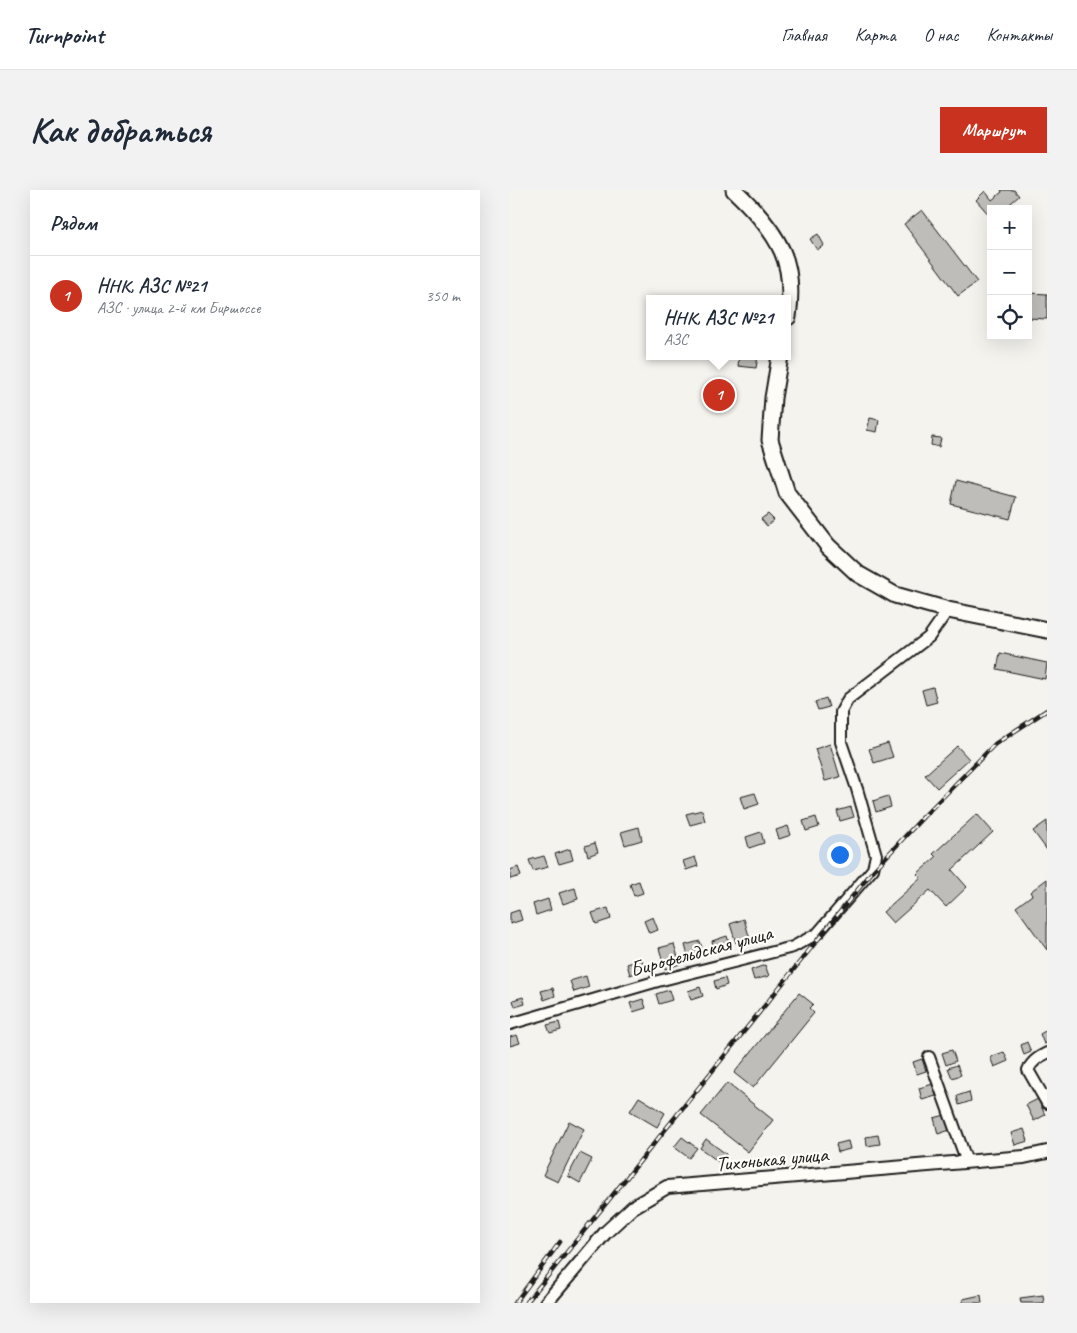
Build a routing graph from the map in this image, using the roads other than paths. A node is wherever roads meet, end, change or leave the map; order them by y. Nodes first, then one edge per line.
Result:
1 (734, 190) edge
2 (790, 295) edge
3 (779, 360) edge
4 (948, 610) junction
5 (1047, 630) edge
6 (510, 1024) edge
7 (1047, 1053) edge
8 (929, 1057) dead end
9 (1047, 1103) edge
10 (1047, 1152) edge
11 (967, 1162) junction
12 (546, 1303) edge

1 - 2 main road
3 - 4 main road
4 - 5 main road
4 - 6 street, Бирофельдская улица
7 - 9 street
8 - 11 street
10 - 11 street, Тихонькая улица
11 - 12 street, Тихонькая улица

